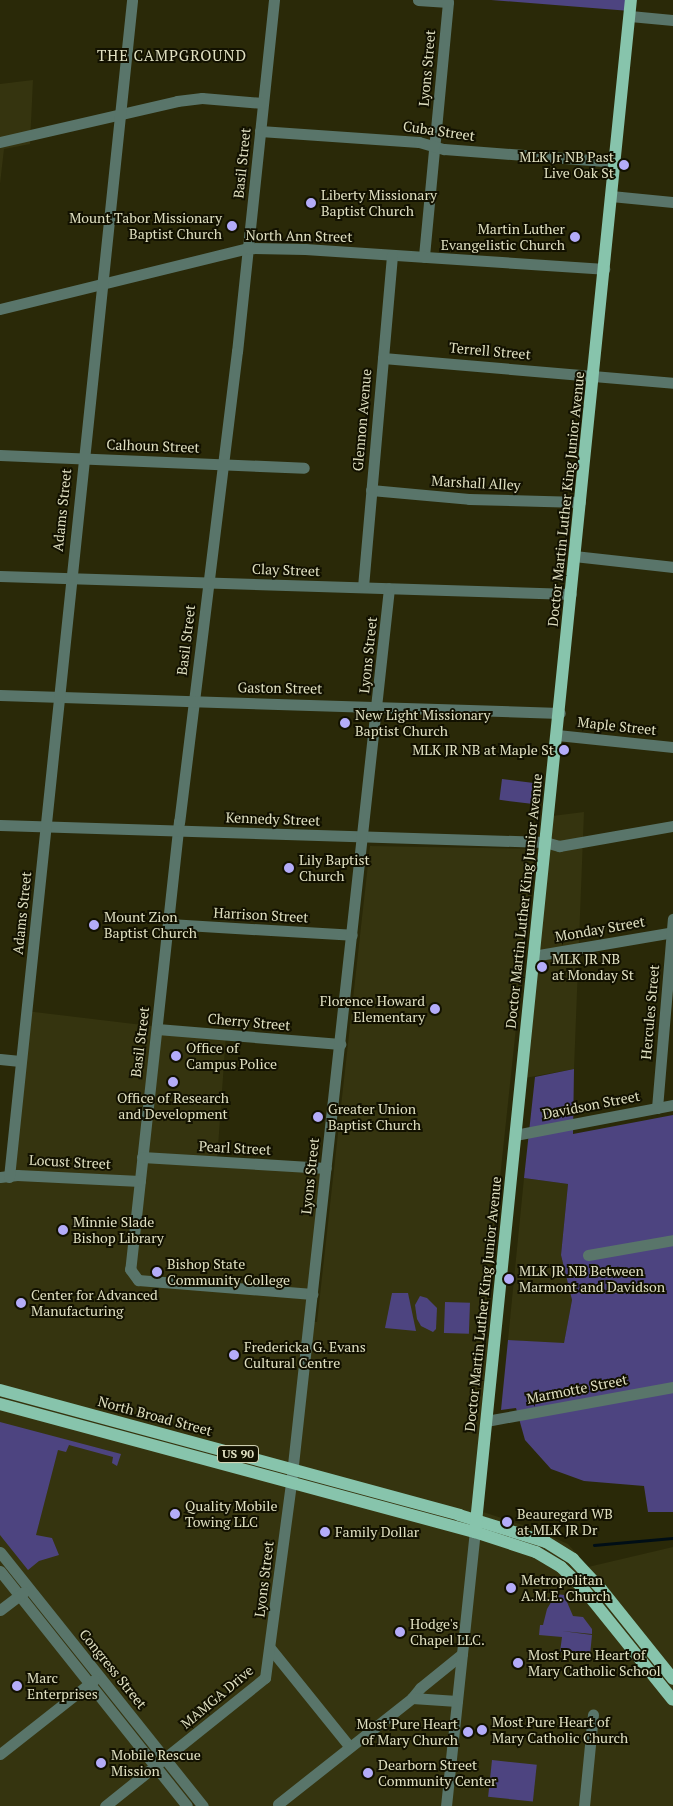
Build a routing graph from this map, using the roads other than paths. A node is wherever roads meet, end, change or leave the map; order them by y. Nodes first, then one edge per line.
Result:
1 (132, 0) edge
2 (274, 0) edge
3 (418, 0) edge
4 (631, 0) edge
5 (630, 16) junction
6 (673, 20) edge
7 (263, 103) junction
8 (120, 114) junction
9 (260, 131) junction
10 (0, 142) edge
11 (434, 146) junction
12 (615, 162) junction
13 (611, 196) junction
14 (673, 202) edge
15 (248, 248) junction
16 (392, 255) junction
17 (424, 257) junction
18 (604, 269) junction
19 (101, 284) junction
20 (0, 309) edge
21 (383, 358) junction
22 (595, 374) junction
23 (673, 383) edge
24 (0, 455) edge
25 (82, 458) junction
26 (222, 464) junction
27 (304, 468) dead end
28 (371, 490) junction
29 (580, 502) junction
30 (574, 556) junction
31 (673, 566) edge
32 (0, 576) edge
33 (70, 578) junction
34 (208, 582) junction
35 (363, 587) junction
36 (389, 588) junction
37 (571, 594) junction
38 (0, 695) edge
39 (59, 697) junction
40 (193, 701) junction
41 (378, 706) junction
42 (560, 713) junction
43 (557, 735) junction
44 (673, 747) edge
45 (0, 825) edge
46 (46, 826) junction
47 (673, 826) edge
48 (178, 831) junction
49 (363, 837) junction
50 (545, 842) junction
51 (673, 919) edge
52 (169, 924) junction
53 (672, 932) edge
54 (352, 935) junction
55 (533, 956) junction
56 (157, 1029) junction
57 (340, 1044) junction
58 (0, 1060) edge
59 (20, 1060) junction
60 (673, 1105) edge
61 (657, 1108) junction
62 (515, 1135) junction
63 (142, 1157) junction
64 (326, 1168) junction
65 (4, 1177) edge
66 (140, 1181) junction
67 (673, 1240) edge
68 (588, 1255) dead end
69 (312, 1294) junction
70 (673, 1387) edge
71 (0, 1390) edge
72 (0, 1404) edge
73 (486, 1421) junction
74 (293, 1469) junction
75 (291, 1482) junction
76 (476, 1526) junction
77 (0, 1552) edge
78 (0, 1571) edge
79 (29, 1588) junction
80 (19, 1595) junction
81 (0, 1610) edge
82 (270, 1648) junction
83 (462, 1654) junction
84 (99, 1676) junction
85 (673, 1679) edge
86 (90, 1684) junction
87 (412, 1698) junction
88 (673, 1700) edge
89 (457, 1701) junction
90 (593, 1714) dead end
91 (350, 1747) junction
92 (0, 1754) edge
93 (165, 1758) junction
94 (156, 1766) junction
95 (278, 1804) dead end
96 (105, 1806) edge
97 (187, 1806) edge
98 (203, 1806) edge
99 (446, 1806) edge
100 (450, 1806) edge
101 (584, 1806) edge

1 - 8 street, Adams Street
2 - 7 street, Basil Street
3 - 11 street, Lyons Street
4 - 5 main road, Doctor Martin Luther King Junior Avenue
5 - 6 street
5 - 12 main road, Doctor Martin Luther King Junior Avenue
7 - 8 street
7 - 9 street, Basil Street
8 - 10 street
8 - 19 street, Adams Street
9 - 11 street, Cuba Street
9 - 15 street, Basil Street
11 - 12 street, Cuba Street
11 - 17 street, Lyons Street
12 - 13 main road, Doctor Martin Luther King Junior Avenue
13 - 14 street
13 - 18 main road, Doctor Martin Luther King Junior Avenue
15 - 16 street, North Ann Street
15 - 19 street, North Ann Street
15 - 26 street, Basil Street
16 - 17 street, North Ann Street
16 - 21 street, Glennon Avenue
17 - 18 street, North Ann Street
18 - 22 main road, Doctor Martin Luther King Junior Avenue
19 - 20 street, North Ann Street
19 - 25 street, Adams Street
21 - 22 street, Terrell Street
21 - 28 street, Glennon Avenue
22 - 23 street, Terrell Street
22 - 29 main road, Doctor Martin Luther King Junior Avenue
24 - 25 street, Calhoun Street
25 - 26 street, Calhoun Street
25 - 33 street, Adams Street
26 - 27 street, Calhoun Street
26 - 34 street, Basil Street
28 - 29 street, Marshall Alley
28 - 35 street, Glennon Avenue
29 - 30 main road, Doctor Martin Luther King Junior Avenue
30 - 31 street
30 - 37 main road, Doctor Martin Luther King Junior Avenue
32 - 33 street, Clay Street
33 - 34 street, Clay Street
33 - 39 street, Adams Street
34 - 35 street, Clay Street
34 - 40 street, Basil Street
35 - 36 street, Clay Street
36 - 37 street, Clay Street
36 - 41 street, Lyons Street
37 - 42 main road, Doctor Martin Luther King Junior Avenue
38 - 39 street, Gaston Street
39 - 40 street, Gaston Street
39 - 46 street, Adams Street
40 - 41 street, Gaston Street
40 - 48 street, Basil Street
41 - 42 street, Gaston Street
41 - 49 street, Lyons Street
42 - 43 main road, Doctor Martin Luther King Junior Avenue
43 - 44 street, Maple Street
43 - 50 main road, Doctor Martin Luther King Junior Avenue
45 - 46 street, Kennedy Street
46 - 48 street, Kennedy Street
46 - 59 street, Adams Street
47 - 50 street, Kennedy Street
48 - 49 street, Kennedy Street
48 - 52 street, Basil Street
49 - 50 street, Kennedy Street
49 - 54 street, Lyons Street
50 - 55 main road, Doctor Martin Luther King Junior Avenue
51 - 53 street, Hercules Street
52 - 54 street, Harrison Street
52 - 56 street, Basil Street
53 - 55 street, Monday Street
53 - 61 street, Hercules Street
54 - 57 street, Lyons Street
55 - 62 main road, Doctor Martin Luther King Junior Avenue
56 - 57 street, Cherry Street
56 - 63 street, Basil Street
57 - 64 street, Lyons Street
58 - 59 street
59 - 65 street
60 - 61 street, Davidson Street
61 - 62 street, Davidson Street
62 - 73 main road, Doctor Martin Luther King Junior Avenue
63 - 64 street, Pearl Street
63 - 66 street, Basil Street
64 - 69 street, Lyons Street
65 - 66 street, Locust Street
66 - 69 street, Basil Street
67 - 68 street
69 - 74 street, Lyons Street
70 - 73 street, Marmotte Street
71 - 74 main road, North Broad Street / US 90
72 - 75 main road, North Broad Street / US 90
73 - 76 main road, Doctor Martin Luther King Junior Avenue
74 - 75 street, Lyons Street
74 - 76 main road, North Broad Street / US 90
75 - 76 main road, North Broad Street / US 90
75 - 82 street, Lyons Street
76 - 83 street, Doctor Martin Luther King Junior Avenue
76 - 85 main road, US 90
76 - 88 main road, US 90
77 - 79 street, Congress Street
78 - 80 street, Congress Street
79 - 80 street
79 - 84 street, Congress Street
80 - 81 street
80 - 86 street, Congress Street
82 - 91 street
82 - 93 street, MAMGA Drive
83 - 87 street
83 - 89 street, Doctor Martin Luther King Junior Avenue
84 - 86 street
84 - 93 street, Congress Street
86 - 92 street
86 - 94 street, Congress Street
87 - 89 street
87 - 91 street
89 - 99 street, Doctor Martin Luther King Junior Avenue
90 - 101 street
91 - 95 street
93 - 94 street, MAMGA Drive
93 - 98 street, Congress Street
94 - 96 street, MAMGA Drive
94 - 97 street, Congress Street
99 - 100 street

